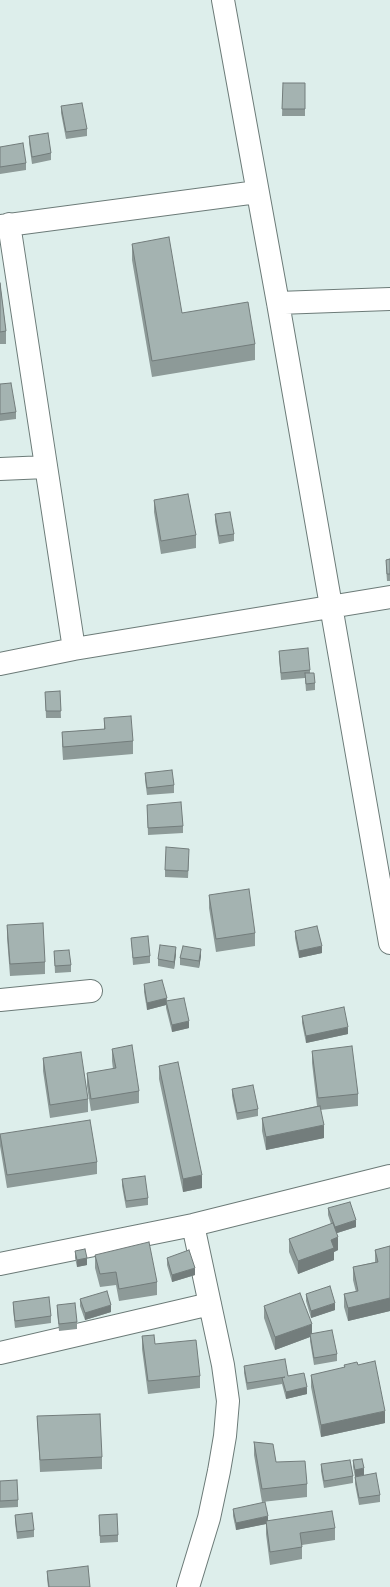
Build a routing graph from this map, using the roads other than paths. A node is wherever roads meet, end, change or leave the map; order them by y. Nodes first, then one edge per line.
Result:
1 (222, 0) edge
2 (257, 192) junction
3 (4, 225) edge
4 (390, 299) edge
5 (278, 303) junction
6 (46, 467) junction
7 (0, 469) edge
8 (390, 597) edge
9 (330, 608) junction
10 (74, 648) junction
11 (1, 667) edge
12 (389, 934) edge
13 (91, 991) dead end
14 (0, 1000) edge
15 (390, 1176) edge
16 (192, 1225) junction
17 (0, 1264) edge
18 (210, 1304) junction
19 (0, 1353) edge
20 (188, 1587) edge

1 - 2 street
2 - 3 street
2 - 5 street
3 - 6 street
4 - 5 street
5 - 9 street
6 - 7 street
6 - 10 street
8 - 9 street
9 - 10 street
9 - 12 street
10 - 11 street
13 - 14 street
15 - 16 street
16 - 17 street
16 - 18 street
18 - 19 street
18 - 20 street

